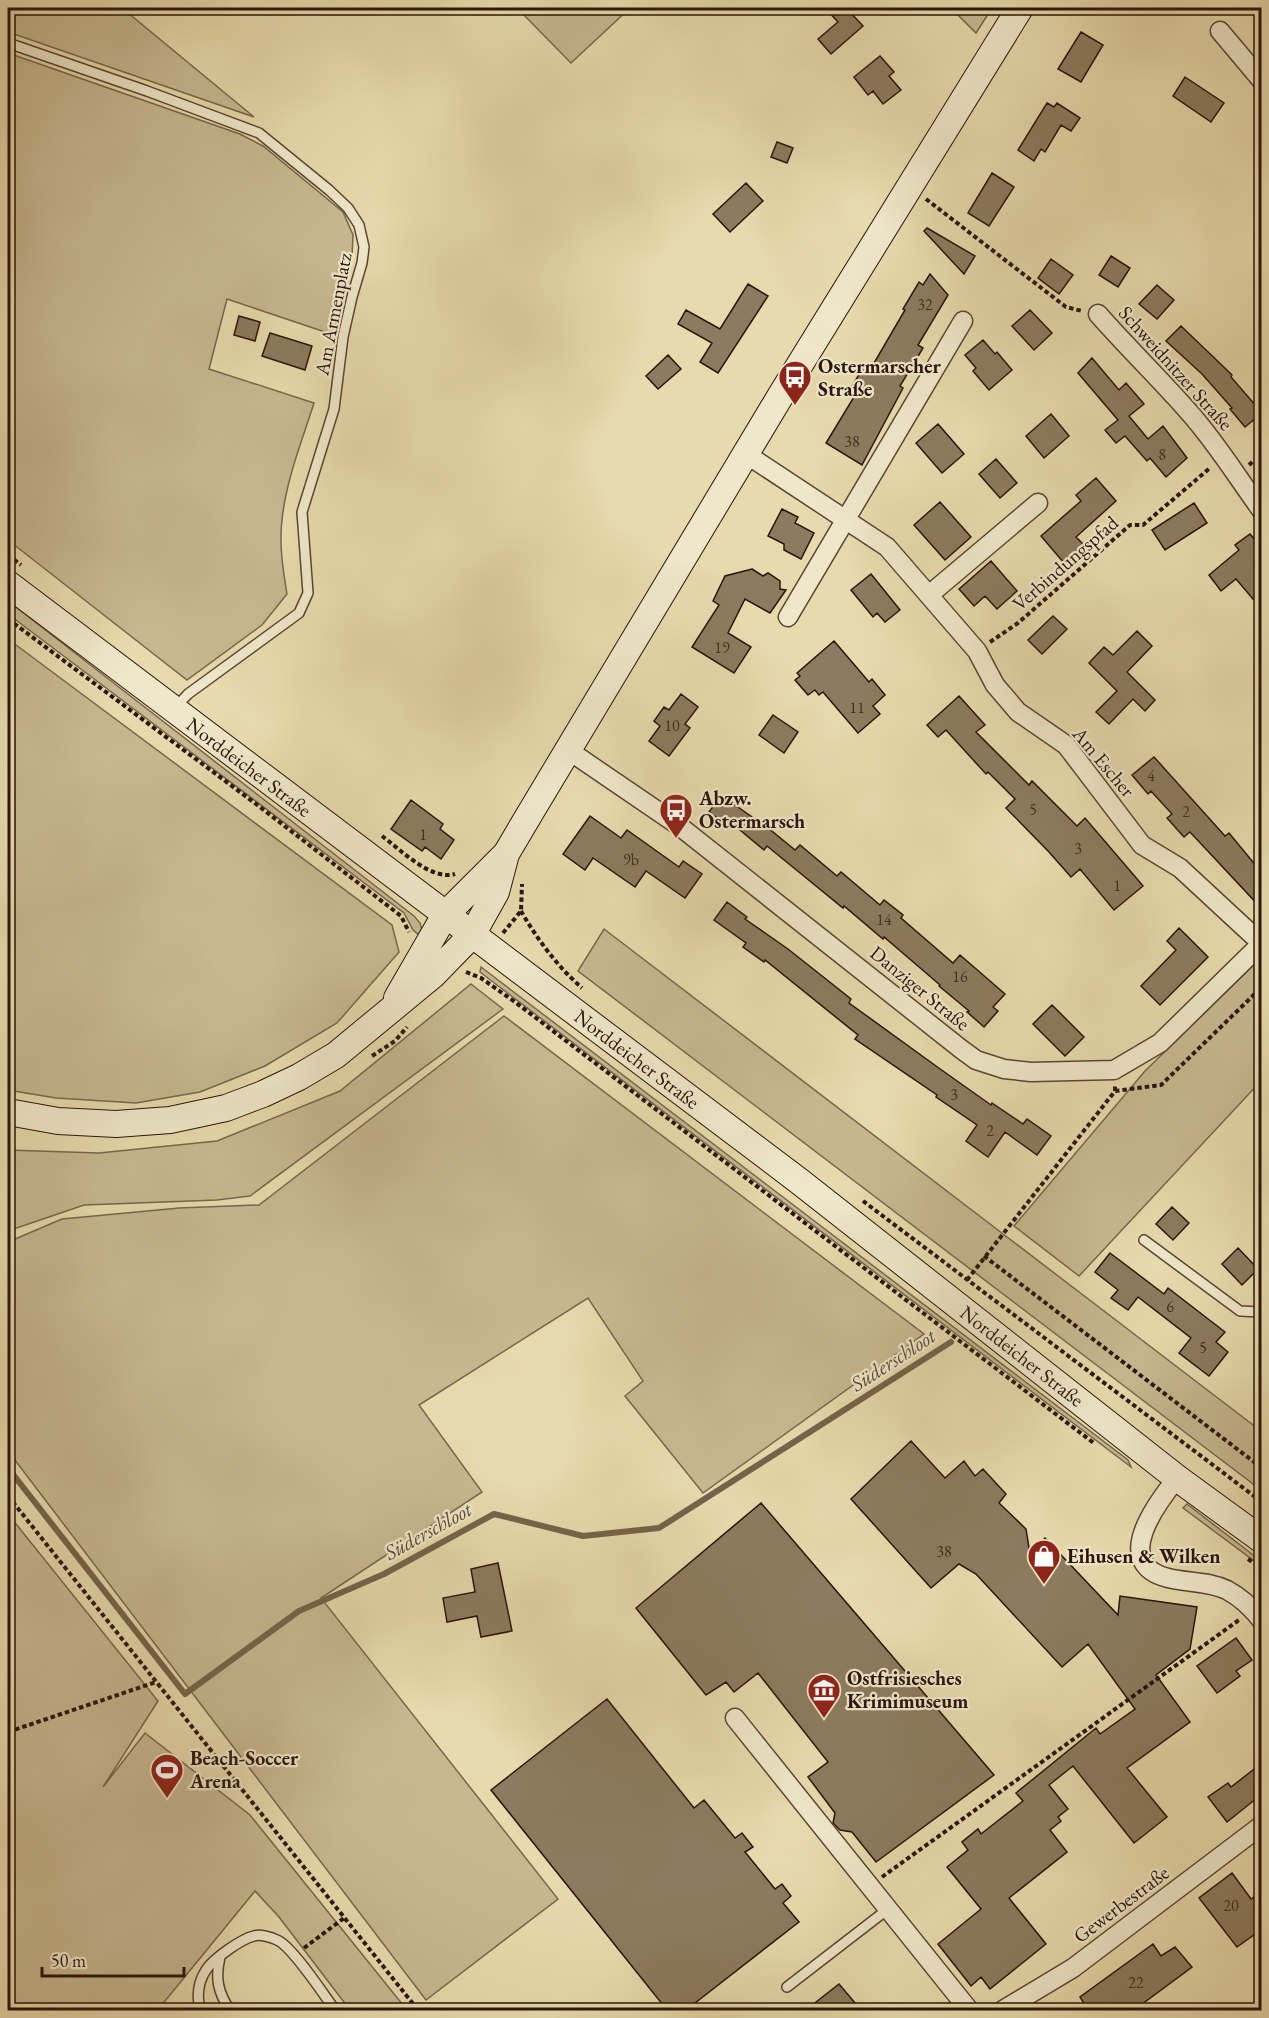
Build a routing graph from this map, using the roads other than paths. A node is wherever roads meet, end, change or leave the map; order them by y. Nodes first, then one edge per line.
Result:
1 (1020, 8) edge
2 (1220, 31) dead end
3 (8, 43) edge
4 (1262, 81) edge
5 (1098, 314) road end
6 (963, 321) dead end
7 (746, 454) junction
8 (1038, 503) dead end
9 (1262, 511) edge
10 (847, 520) junction
11 (17, 577) edge
12 (928, 595) junction
13 (788, 617) dead end
14 (173, 709) junction
15 (568, 750) junction
16 (506, 854) junction
17 (445, 915) junction
18 (472, 935) junction
19 (1261, 943) edge
20 (391, 1009) junction
21 (8, 1112) edge
22 (1144, 1240) dead end
23 (1262, 1312) edge
24 (1177, 1478) junction
25 (1262, 1540) edge
26 (1258, 1615) edge
27 (735, 1718) dead end
28 (1262, 1825) edge
29 (888, 1909) junction
30 (220, 1957) junction
31 (787, 1987) dead end
32 (200, 2010) edge
33 (230, 2010) edge
34 (336, 2010) edge
35 (969, 2010) edge
36 (1003, 2010) edge

1 - 7 main road
2 - 4 street
3 - 14 lane, Am Armenplatz
5 - 9 street, Schweidnitzer Straße
6 - 10 street
7 - 10 street, Am Escher
7 - 15 main road
8 - 12 street
10 - 12 street, Am Escher
10 - 13 street
11 - 14 main road, Norddeicher Straße
12 - 19 street, Am Escher
14 - 17 main road, Norddeicher Straße
15 - 16 main road
15 - 19 street, Danziger Straße
16 - 17 main road
16 - 18 main road
17 - 18 main road, Norddeicher Straße
17 - 20 main road
18 - 20 main road
18 - 24 main road, Norddeicher Straße
20 - 21 main road
22 - 23 lane
24 - 25 main road, Norddeicher Straße
24 - 26 street
27 - 29 street
28 - 36 street, Gewerbestraße
29 - 31 lane
29 - 35 street
30 - 32 lane
30 - 33 lane
30 - 34 lane

